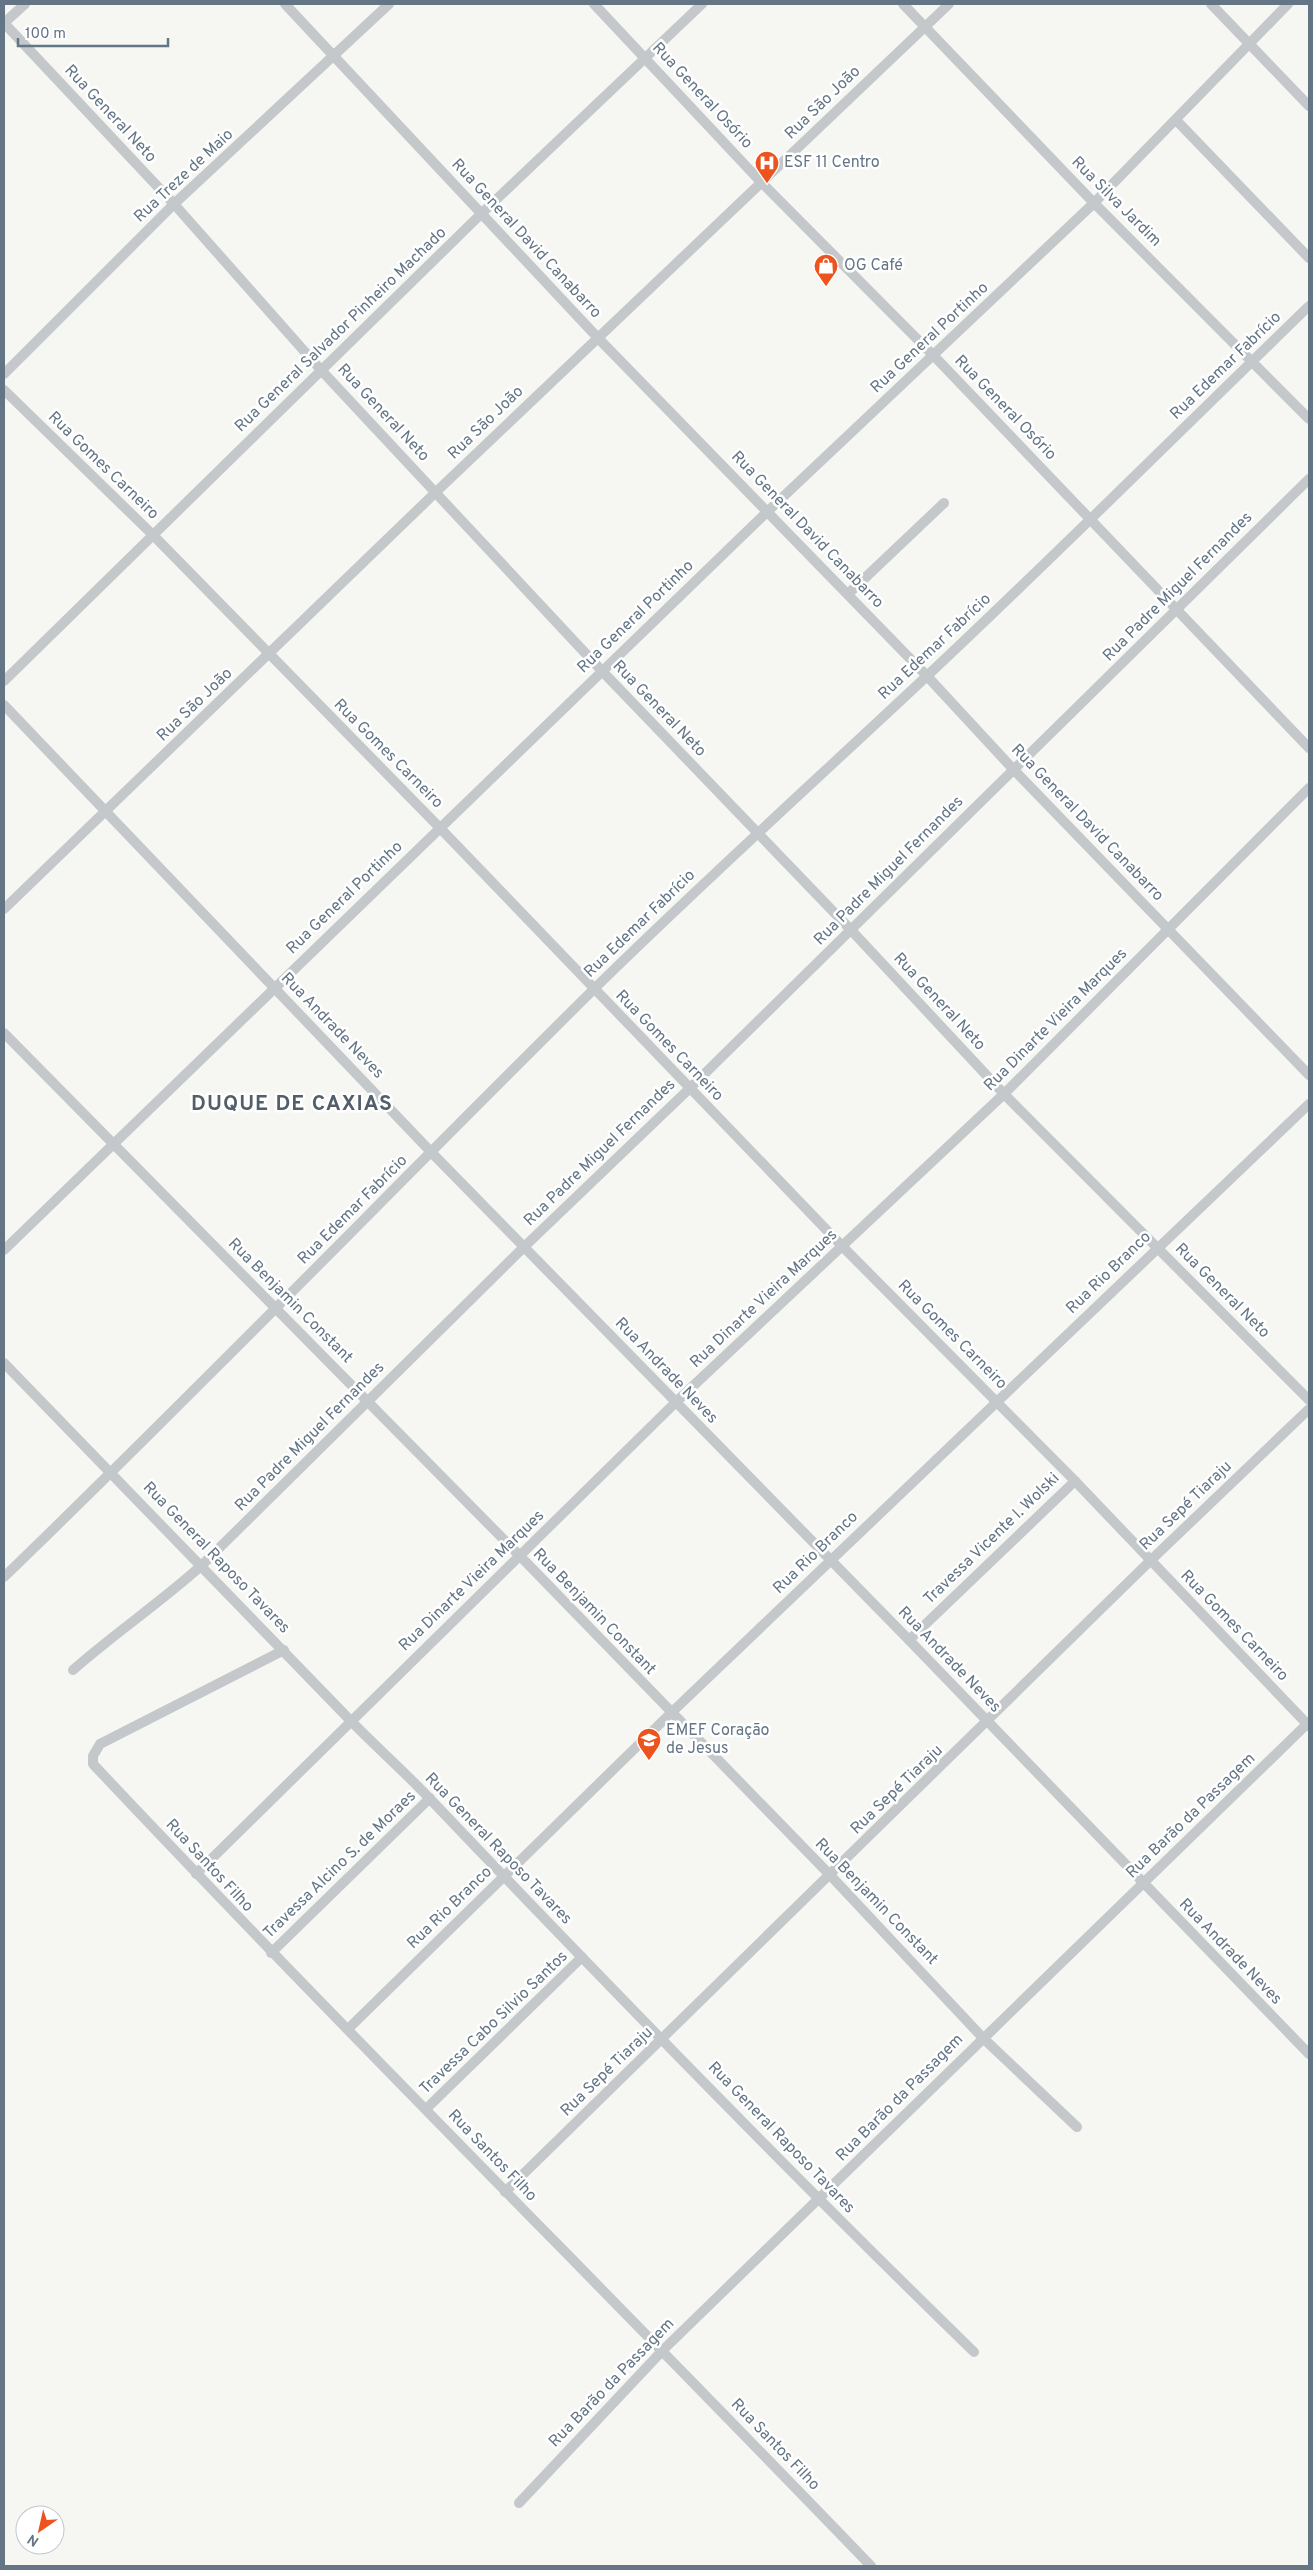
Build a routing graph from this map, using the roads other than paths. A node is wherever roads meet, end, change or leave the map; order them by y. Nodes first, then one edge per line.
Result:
1 (25, 4) edge
2 (285, 4) edge
3 (389, 4) edge
4 (594, 4) edge
5 (702, 4) edge
6 (903, 4) edge
7 (949, 4) edge
8 (1211, 4) edge
9 (1288, 4) edge
10 (4, 23) edge
11 (925, 26) junction
12 (1248, 44) junction
13 (333, 58) junction
14 (646, 58) junction
15 (1309, 106) edge
16 (1176, 120) junction
17 (761, 182) junction
18 (1094, 203) junction
19 (174, 204) junction
20 (482, 212) junction
21 (1309, 258) edge
22 (1309, 306) edge
23 (598, 338) junction
24 (934, 356) junction
25 (1253, 361) junction
26 (321, 370) junction
27 (4, 374) edge
28 (4, 390) edge
29 (1309, 419) edge
30 (1309, 479) edge
31 (436, 492) junction
32 (944, 503) dead end
33 (768, 511) junction
34 (1091, 520) junction
35 (153, 535) junction
36 (848, 594) junction
37 (1176, 611) junction
38 (269, 655) junction
39 (602, 671) junction
40 (927, 676) junction
41 (4, 681) edge
42 (4, 705) edge
43 (1309, 748) edge
44 (1013, 769) junction
45 (1309, 788) edge
46 (107, 811) junction
47 (439, 827) junction
48 (756, 833) junction
49 (4, 909) edge
50 (1169, 928) junction
51 (851, 930) junction
52 (274, 988) junction
53 (594, 990) junction
54 (4, 1033) edge
55 (1309, 1076) edge
56 (689, 1089) junction
57 (1004, 1094) junction
58 (1309, 1104) edge
59 (113, 1142) junction
60 (432, 1153) junction
61 (842, 1246) junction
62 (524, 1247) junction
63 (1157, 1247) junction
64 (4, 1250) edge
65 (275, 1308) junction
66 (4, 1363) edge
67 (1309, 1400) edge
68 (368, 1401) junction
69 (998, 1401) junction
70 (676, 1402) junction
71 (1309, 1409) edge
72 (111, 1473) junction
73 (1075, 1481) junction
74 (520, 1556) junction
75 (830, 1560) junction
76 (1150, 1561) junction
77 (202, 1565) junction
78 (4, 1577) edge
79 (909, 1640) junction
80 (284, 1650) junction
81 (73, 1670) dead end
82 (671, 1713) junction
83 (350, 1720) junction
84 (988, 1722) junction
85 (1308, 1724) edge
86 (430, 1798) junction
87 (196, 1874) junction
88 (830, 1875) junction
89 (503, 1877) junction
90 (1143, 1883) junction
91 (271, 1953) junction
92 (582, 1957) junction
93 (348, 2029) junction
94 (663, 2038) junction
95 (983, 2038) junction
96 (1309, 2038) edge
97 (1301, 2046) junction
98 (1309, 2054) edge
99 (426, 2109) junction
100 (1077, 2127) dead end
101 (505, 2192) junction
102 (818, 2200) junction
103 (663, 2350) junction
104 (974, 2352) dead end
105 (519, 2503) dead end
106 (871, 2566) edge

1 - 10 street
2 - 13 street, Rua General David Canabarro
3 - 13 street, Rua Treze de Maio
4 - 14 street, Rua General Osório
5 - 14 street, Rua General Salvador Pinheiro Machado
6 - 11 street, Rua Silva Jardim
7 - 11 street, Rua São João
8 - 12 street
9 - 12 street, Rua General Portinho
10 - 19 street, Rua General Neto
11 - 17 street, Rua São João
11 - 18 street, Rua Silva Jardim
12 - 15 street
12 - 16 street, Rua General Portinho
13 - 19 street, Rua Treze de Maio
13 - 20 street, Rua General David Canabarro
14 - 17 street, Rua General Osório
14 - 20 street, Rua General Salvador Pinheiro Machado
16 - 18 street, Rua General Portinho
16 - 21 street
17 - 23 street, Rua São João
17 - 24 street, Rua General Osório
18 - 24 street, Rua General Portinho
18 - 25 street, Rua Silva Jardim
19 - 26 street, Rua General Neto
19 - 27 street, Rua Treze de Maio
20 - 23 street, Rua General David Canabarro
20 - 26 street, Rua General Salvador Pinheiro Machado
22 - 25 street, Rua Edemar Fabrício
23 - 31 street, Rua São João
23 - 33 street, Rua General David Canabarro
24 - 33 street, Rua General Portinho
24 - 34 street, Rua General Osório
25 - 29 street, Rua Silva Jardim
25 - 34 street, Rua Edemar Fabrício
26 - 31 street, Rua General Neto
26 - 35 street, Rua General Salvador Pinheiro Machado
28 - 35 street, Rua Gomes Carneiro
30 - 37 street, Rua Padre Miguel Fernandes
31 - 38 street, Rua São João
31 - 39 street, Rua General Neto
32 - 36 street
33 - 36 street, Rua General David Canabarro
33 - 39 street, Rua General Portinho
34 - 37 street, Rua General Osório
34 - 40 street, Rua Edemar Fabrício
35 - 38 street, Rua Gomes Carneiro
35 - 41 street, Rua General Salvador Pinheiro Machado
36 - 40 street, Rua General David Canabarro
37 - 43 street, Rua General Osório
37 - 44 street, Rua Padre Miguel Fernandes
38 - 46 street, Rua São João
38 - 47 street, Rua Gomes Carneiro
39 - 47 street, Rua General Portinho
39 - 48 street, Rua General Neto
40 - 44 street, Rua General David Canabarro
40 - 48 street, Rua Edemar Fabrício
42 - 46 street, Rua Andrade Neves
44 - 50 street, Rua General David Canabarro
44 - 51 street, Rua Padre Miguel Fernandes
45 - 50 street, Rua Dinarte Vieira Marques
46 - 49 street, Rua São João
46 - 52 street, Rua Andrade Neves
47 - 52 street, Rua General Portinho
47 - 53 street, Rua Gomes Carneiro
48 - 51 street, Rua General Neto
48 - 53 street, Rua Edemar Fabrício
50 - 55 street, Rua General David Canabarro
50 - 57 street, Rua Dinarte Vieira Marques
51 - 56 street, Rua Padre Miguel Fernandes
51 - 57 street, Rua General Neto
52 - 59 street, Rua General Portinho
52 - 60 street, Rua Andrade Neves
53 - 56 street, Rua Gomes Carneiro
53 - 60 street, Rua Edemar Fabrício
54 - 59 street, Rua Benjamin Constant
56 - 61 street, Rua Gomes Carneiro
56 - 62 street, Rua Padre Miguel Fernandes
57 - 61 street, Rua Dinarte Vieira Marques
57 - 63 street, Rua General Neto
58 - 63 street, Rua Rio Branco
59 - 64 street, Rua General Portinho
59 - 65 street, Rua Benjamin Constant
60 - 62 street, Rua Andrade Neves
60 - 65 street, Rua Edemar Fabrício
61 - 69 street, Rua Gomes Carneiro
61 - 70 street, Rua Dinarte Vieira Marques
62 - 68 street, Rua Padre Miguel Fernandes
62 - 70 street, Rua Andrade Neves
63 - 67 street, Rua General Neto
63 - 69 street, Rua Rio Branco
65 - 68 street, Rua Benjamin Constant
65 - 72 street, Rua Edemar Fabrício
66 - 72 street, Rua General Raposo Tavares
68 - 74 street, Rua Benjamin Constant
68 - 77 street, Rua Padre Miguel Fernandes
69 - 73 street, Rua Gomes Carneiro
69 - 75 street, Rua Rio Branco
70 - 74 street, Rua Dinarte Vieira Marques
70 - 75 street, Rua Andrade Neves
71 - 76 street, Rua Sepé Tiaraju
72 - 77 street, Rua General Raposo Tavares
72 - 78 street, Rua Edemar Fabrício
73 - 76 street, Rua Gomes Carneiro
73 - 79 street, Travessa Vicente I. Wolski
74 - 82 street, Rua Benjamin Constant
74 - 83 street, Rua Dinarte Vieira Marques
75 - 79 street, Rua Andrade Neves
75 - 82 street, Rua Rio Branco
76 - 84 street, Rua Sepé Tiaraju
76 - 85 street, Rua Gomes Carneiro
77 - 80 street, Rua General Raposo Tavares
77 - 81 street, Rua Padre Miguel Fernandes
79 - 84 street, Rua Andrade Neves
80 - 83 street, Rua General Raposo Tavares
80 - 87 street, Rua Santos Filho
82 - 88 street, Rua Benjamin Constant
82 - 89 street, Rua Rio Branco
83 - 86 street, Rua General Raposo Tavares
83 - 87 street, Rua Dinarte Vieira Marques
84 - 88 street, Rua Sepé Tiaraju
84 - 90 street, Rua Andrade Neves
85 - 90 street, Rua Barão da Passagem
86 - 89 street, Rua General Raposo Tavares
86 - 91 street, Travessa Alcino S. de Moraes
87 - 91 street, Rua Santos Filho
88 - 94 street, Rua Sepé Tiaraju
88 - 95 street, Rua Benjamin Constant
89 - 92 street, Rua General Raposo Tavares
89 - 93 street, Rua Rio Branco
90 - 95 street, Rua Barão da Passagem
90 - 97 street, Rua Andrade Neves
91 - 93 street, Rua Santos Filho
92 - 94 street, Rua General Raposo Tavares
92 - 99 street, Travessa Cabo Silvio Santos
93 - 99 street, Rua Santos Filho
94 - 101 street, Rua Sepé Tiaraju
94 - 102 street, Rua General Raposo Tavares
95 - 100 street, Rua Benjamin Constant
95 - 102 street, Rua Barão da Passagem
96 - 97 street
97 - 98 street, Rua Andrade Neves
99 - 101 street, Rua Santos Filho
101 - 103 street, Rua Santos Filho
102 - 103 street, Rua Barão da Passagem
102 - 104 street, Rua General Raposo Tavares
103 - 105 street, Rua Barão da Passagem
103 - 106 street, Rua Santos Filho

